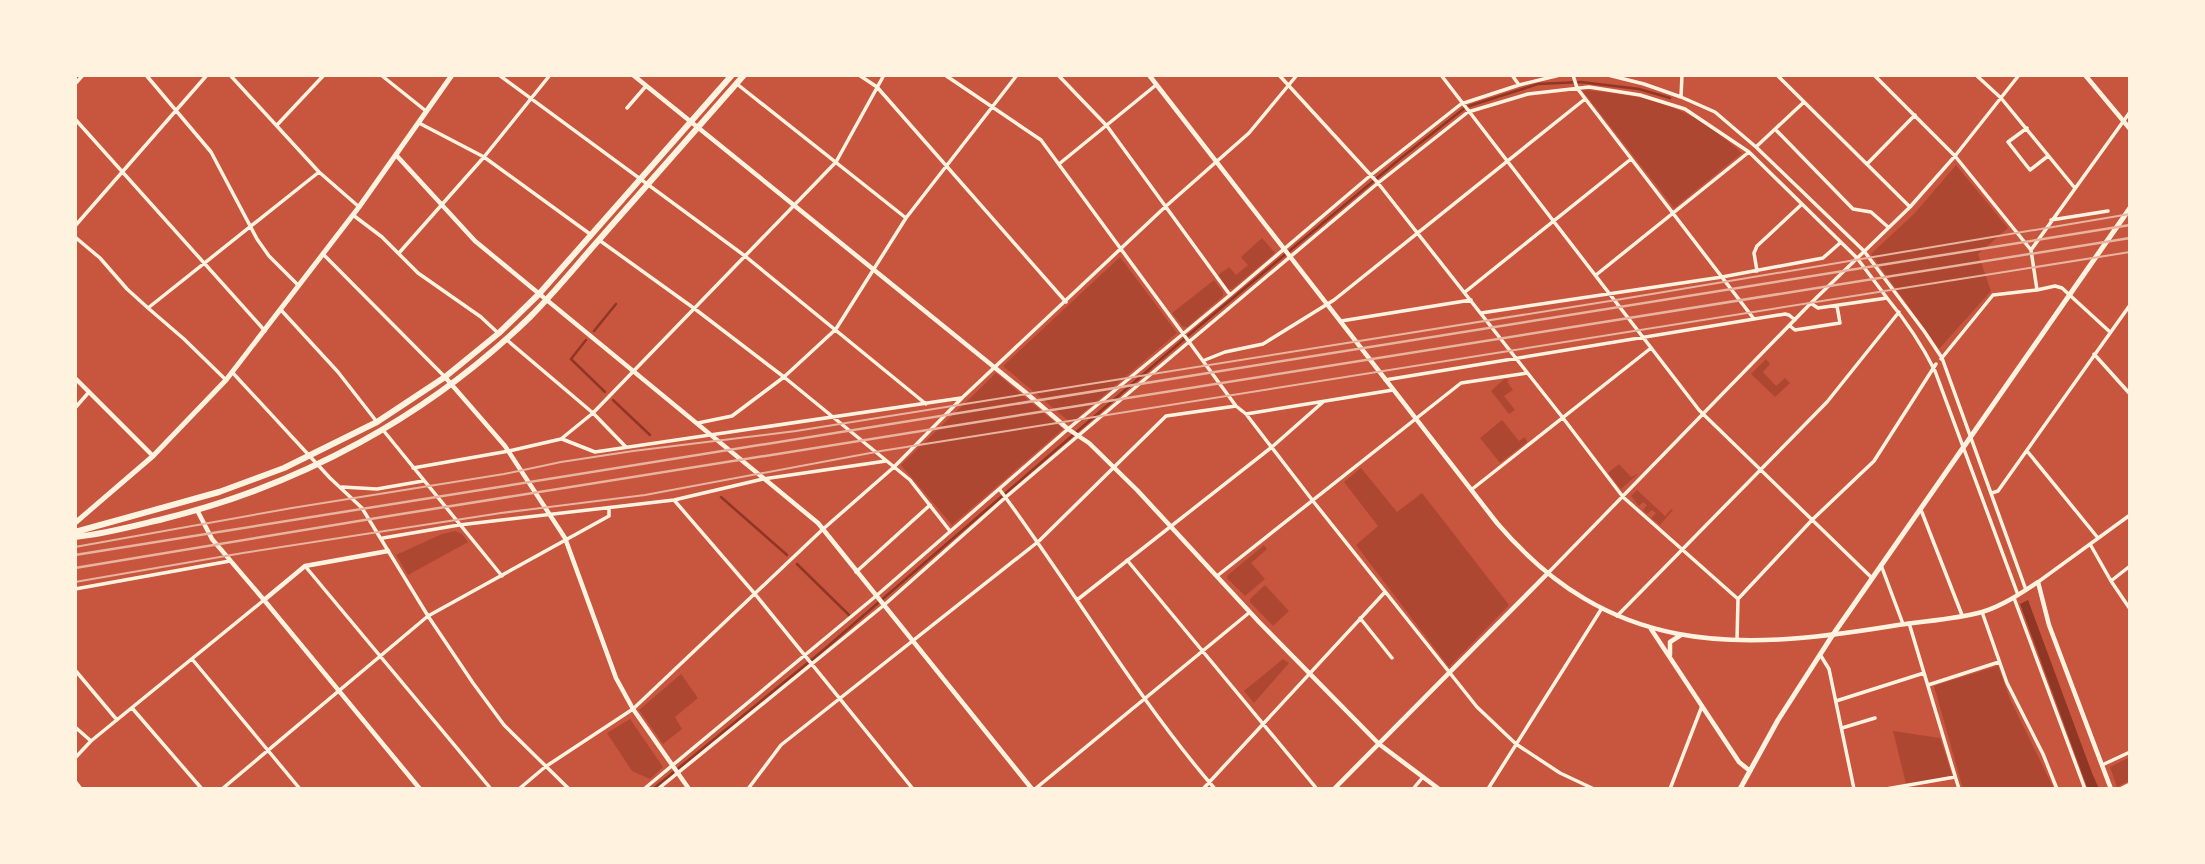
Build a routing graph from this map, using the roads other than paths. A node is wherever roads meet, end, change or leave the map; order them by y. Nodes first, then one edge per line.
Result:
1 (83, 75) edge
2 (146, 75) edge
3 (206, 75) edge
4 (230, 75) edge
5 (324, 75) edge
6 (381, 75) edge
7 (452, 75) edge
8 (499, 75) edge
9 (550, 75) edge
10 (633, 75) edge
11 (744, 75) edge
12 (859, 75) edge
13 (884, 75) edge
14 (946, 75) edge
15 (1017, 75) edge
16 (1058, 75) edge
17 (1149, 75) edge
18 (1279, 75) edge
19 (1297, 75) edge
20 (1441, 75) edge
21 (1512, 75) edge
22 (1560, 75) edge
23 (1608, 75) edge
24 (1643, 75) edge
25 (1682, 75) edge
26 (1777, 75) edge
27 (1874, 75) edge
28 (1976, 75) edge
29 (2019, 75) edge
30 (2085, 75) edge
31 (730, 76) edge
32 (1575, 82) edge
33 (75, 84) edge
34 (737, 84) junction
35 (1644, 84) junction
36 (1156, 85) junction
37 (1288, 85) junction
38 (1519, 85) junction
39 (646, 86) junction
40 (877, 87) junction
41 (1681, 97) junction
42 (530, 98) junction
43 (2001, 98) junction
44 (1585, 99) junction
45 (1804, 102) junction
46 (1462, 104) junction
47 (992, 107) junction
48 (627, 108) dead end
49 (176, 110) junction
50 (1467, 111) junction
51 (427, 112) junction
52 (2130, 112) edge
53 (1915, 115) junction
54 (75, 119) edge
55 (691, 122) junction
56 (2124, 122) junction
57 (419, 123) junction
58 (277, 125) junction
59 (1107, 126) junction
60 (698, 128) junction
61 (2026, 128) junction
62 (1775, 129) junction
63 (2130, 129) edge
64 (1756, 146) junction
65 (1749, 152) junction
66 (397, 156) junction
67 (1955, 156) junction
68 (2048, 156) junction
69 (484, 157) junction
70 (1631, 159) junction
71 (1507, 161) junction
72 (835, 162) junction
73 (1217, 163) junction
74 (1059, 164) junction
75 (1867, 164) junction
76 (945, 166) junction
77 (122, 171) junction
78 (319, 172) junction
79 (1371, 175) junction
80 (640, 180) junction
81 (1378, 183) junction
82 (648, 186) junction
83 (2074, 187) junction
84 (1802, 204) junction
85 (442, 205) junction
86 (793, 205) junction
87 (359, 207) junction
88 (1165, 207) junction
89 (1910, 207) junction
90 (2130, 208) edge
91 (2108, 211) dead end
92 (1672, 214) junction
93 (353, 215) junction
94 (906, 218) junction
95 (2051, 220) junction
96 (1555, 221) junction
97 (250, 225) junction
98 (75, 226) edge
99 (1888, 227) junction
100 (1418, 233) junction
101 (591, 235) junction
102 (75, 237) edge
103 (599, 240) junction
104 (1840, 242) junction
105 (1283, 248) junction
106 (1120, 250) junction
107 (2031, 250) junction
108 (1864, 251) junction
109 (399, 253) junction
110 (324, 255) junction
111 (745, 256) junction
112 (1290, 257) junction
113 (1857, 258) junction
114 (204, 263) junction
115 (873, 269) junction
116 (1757, 271) junction
117 (1596, 275) junction
118 (1722, 276) junction
119 (299, 286) junction
120 (2037, 289) junction
121 (1465, 292) junction
122 (1608, 293) junction
123 (539, 294) junction
124 (1230, 295) junction
125 (2070, 295) junction
126 (1887, 298) junction
127 (546, 299) junction
128 (1471, 300) junction
129 (1066, 302) junction
130 (1811, 303) junction
131 (2130, 304) edge
132 (1327, 305) junction
133 (1837, 306) junction
134 (148, 308) junction
135 (695, 309) junction
136 (281, 310) junction
137 (1899, 312) junction
138 (1481, 313) junction
139 (1754, 319) junction
140 (1795, 320) junction
141 (1340, 321) junction
142 (1790, 326) junction
143 (836, 329) junction
144 (265, 331) junction
145 (2110, 332) junction
146 (499, 333) junction
147 (1184, 333) junction
148 (1642, 337) junction
149 (505, 339) junction
150 (1189, 340) junction
151 (1651, 348) junction
152 (2094, 354) junction
153 (1515, 358) junction
154 (1941, 359) junction
155 (1205, 360) junction
156 (1934, 366) junction
157 (994, 368) junction
158 (632, 371) junction
159 (232, 372) junction
160 (1527, 373) junction
161 (445, 377) junction
162 (784, 377) junction
163 (75, 378) edge
164 (226, 380) junction
165 (1385, 380) junction
166 (451, 384) junction
167 (1393, 390) junction
168 (89, 391) junction
169 (2130, 394) edge
170 (963, 397) junction
171 (1323, 402) junction
172 (926, 404) junction
173 (1236, 406) junction
174 (75, 408) edge
175 (593, 413) junction
176 (1247, 414) junction
177 (1703, 414) junction
178 (834, 418) junction
179 (1563, 418) junction
180 (1416, 419) junction
181 (377, 422) junction
182 (696, 424) junction
183 (383, 430) junction
184 (1069, 430) junction
185 (1079, 435) junction
186 (713, 436) junction
187 (1970, 437) junction
188 (561, 439) junction
189 (625, 446) junction
190 (1272, 447) junction
191 (1963, 449) junction
192 (2027, 451) junction
193 (509, 452) junction
194 (153, 456) junction
195 (311, 457) junction
196 (886, 461) junction
197 (318, 464) junction
198 (894, 467) junction
199 (1112, 467) junction
200 (413, 468) junction
201 (1760, 469) junction
202 (763, 479) junction
203 (423, 481) junction
204 (342, 487) junction
205 (1000, 490) junction
206 (1471, 490) junction
207 (1992, 493) junction
208 (1005, 497) junction
209 (1623, 497) junction
210 (674, 500) junction
211 (1313, 501) junction
212 (930, 505) junction
213 (1921, 508) junction
214 (609, 509) junction
215 (197, 510) junction
216 (550, 515) junction
217 (2130, 515) edge
218 (1812, 520) junction
219 (75, 523) edge
220 (459, 525) junction
221 (1172, 527) junction
222 (822, 530) junction
223 (950, 531) junction
224 (75, 534) edge
225 (382, 538) junction
226 (565, 538) junction
227 (2098, 538) junction
228 (1039, 541) junction
229 (2090, 544) junction
230 (1682, 550) junction
231 (388, 551) junction
232 (1127, 560) junction
233 (230, 561) junction
234 (1881, 565) junction
235 (306, 566) junction
236 (2130, 566) edge
237 (856, 572) junction
238 (1548, 573) junction
239 (502, 576) junction
240 (1217, 576) junction
241 (1872, 578) junction
242 (2111, 581) junction
243 (2038, 582) junction
244 (75, 589) edge
245 (2026, 590) junction
246 (1385, 592) junction
247 (755, 594) junction
248 (2016, 597) junction
249 (877, 598) junction
250 (1738, 599) junction
251 (264, 600) junction
252 (1077, 600) junction
253 (883, 606) junction
254 (1602, 608) junction
255 (2130, 609) edge
256 (1250, 612) junction
257 (1982, 612) junction
258 (1962, 615) junction
259 (428, 616) junction
260 (1616, 616) junction
261 (1360, 618) junction
262 (1906, 623) junction
263 (1650, 628) junction
264 (1682, 635) junction
265 (1832, 636) junction
266 (1737, 640) junction
267 (911, 641) junction
268 (1200, 652) junction
269 (1819, 654) junction
270 (380, 656) junction
271 (805, 656) junction
272 (1392, 658) dead end
273 (1670, 658) junction
274 (192, 659) junction
275 (2000, 662) junction
276 (811, 663) junction
277 (75, 670) edge
278 (1309, 673) junction
279 (1450, 673) junction
280 (1924, 673) junction
281 (1928, 686) junction
282 (338, 690) junction
283 (1146, 698) junction
284 (839, 699) junction
285 (1836, 702) junction
286 (1702, 706) junction
287 (132, 708) junction
288 (633, 709) junction
289 (1875, 718) dead end
290 (117, 720) junction
291 (1263, 725) junction
292 (75, 727) edge
293 (1842, 728) junction
294 (91, 741) junction
295 (1379, 744) junction
296 (1516, 744) junction
297 (268, 750) junction
298 (2130, 752) edge
299 (75, 758) edge
300 (2102, 765) junction
301 (671, 766) junction
302 (545, 767) junction
303 (1750, 771) junction
304 (676, 773) junction
305 (1423, 777) junction
306 (1955, 777) junction
307 (75, 781) edge
308 (1210, 782) junction
309 (2130, 784) edge
310 (200, 787) edge
311 (751, 787) edge
312 (1909, 787) edge
313 (81, 789) edge
314 (193, 789) edge
315 (222, 789) edge
316 (300, 789) edge
317 (420, 789) edge
318 (491, 789) edge
319 (519, 789) edge
320 (569, 789) edge
321 (644, 789) edge
322 (659, 789) edge
323 (689, 789) edge
324 (914, 789) edge
325 (1034, 789) edge
326 (1203, 789) edge
327 (1215, 789) edge
328 (1317, 789) edge
329 (1334, 789) edge
330 (1413, 789) edge
331 (1439, 789) edge
332 (1488, 789) edge
333 (1594, 789) edge
334 (1670, 789) edge
335 (1741, 789) edge
336 (1854, 789) edge
337 (1886, 789) edge
338 (1959, 789) edge
339 (2057, 789) edge
340 (2085, 789) edge
341 (2111, 789) edge
342 (2120, 789) edge

1 - 33 street
2 - 49 street
3 - 49 street
4 - 58 street
5 - 58 street
6 - 51 street
7 - 51 main road
8 - 42 street
9 - 42 street
10 - 39 street
11 - 34 highway
12 - 40 street
13 - 40 street
14 - 47 street
15 - 47 street
16 - 59 street
17 - 36 street
18 - 37 street
19 - 37 street
20 - 46 street
21 - 38 street
22 - 38 street
23 - 35 street
24 - 35 street
25 - 41 street
26 - 45 street
27 - 53 street
28 - 43 street
29 - 43 street
30 - 56 street
31 - 55 highway
32 - 44 street
32 - 50 street
32 - 65 street
34 - 60 highway
34 - 72 street
35 - 41 street
36 - 59 street
36 - 73 street
37 - 73 street
37 - 79 street
38 - 46 street
39 - 48 street
39 - 55 street
40 - 72 street
40 - 76 street
41 - 64 street
42 - 69 street
42 - 80 street
43 - 61 street
43 - 67 street
44 - 70 street
44 - 71 street
45 - 62 street
45 - 75 street
46 - 50 street
46 - 79 street
47 - 74 street
47 - 76 street
49 - 77 street
49 - 97 street
50 - 71 street
50 - 81 street
51 - 57 main road
52 - 56 street
53 - 67 street
53 - 75 street
54 - 77 street
55 - 60 street
55 - 80 highway
56 - 63 street
56 - 83 street
57 - 66 main road
57 - 69 street
58 - 78 street
59 - 74 street
59 - 88 street
60 - 82 highway
60 - 86 street
61 - 68 street
61 - 68 street
62 - 64 street
62 - 99 street
64 - 108 street
65 - 84 street
65 - 92 street
66 - 85 street
66 - 87 main road
67 - 89 street
67 - 107 street
68 - 83 street
69 - 85 street
69 - 101 street
70 - 92 street
70 - 96 street
71 - 96 street
71 - 100 street
72 - 86 street
72 - 94 street
73 - 88 street
73 - 105 street
74 - 106 street
75 - 89 street
76 - 94 street
76 - 129 street
77 - 98 street
77 - 114 street
78 - 87 street
78 - 97 street
79 - 81 street
79 - 105 street
80 - 82 street
80 - 101 highway
81 - 100 street
81 - 112 street
82 - 103 highway
82 - 111 street
83 - 95 street
84 - 104 street
84 - 116 street
85 - 109 street
85 - 123 street
86 - 111 street
86 - 115 street
87 - 93 main road
88 - 106 street
88 - 124 street
89 - 99 street
90 - 125 main road
91 - 95 street
92 - 117 street
92 - 118 street
93 - 109 street
93 - 110 main road
94 - 115 street
95 - 107 street
96 - 117 street
96 - 121 street
97 - 114 street
97 - 119 street
99 - 108 street
100 - 121 street
100 - 132 street
101 - 123 highway
102 - 134 street
103 - 127 highway
103 - 135 street
104 - 113 street
104 - 116 street
105 - 112 street
105 - 124 street
106 - 129 street
106 - 147 street
107 - 120 street
108 - 113 street
108 - 154 street
109 - 146 street
110 - 119 main road
110 - 161 street
111 - 135 street
111 - 143 street
112 - 132 street
112 - 150 street
113 - 126 street
113 - 130 street
114 - 134 street
114 - 144 street
115 - 143 street
115 - 157 street
116 - 118 street
117 - 122 street
118 - 122 street
118 - 139 street
119 - 136 main road
120 - 125 street
120 - 154 street
121 - 128 street
122 - 138 street
122 - 148 street
123 - 127 street
123 - 146 highway
124 - 147 street
125 - 145 street
125 - 187 main road
126 - 133 street
126 - 137 street
127 - 149 highway
127 - 158 street
128 - 138 street
128 - 141 street
129 - 157 street
130 - 133 street
130 - 140 street
131 - 145 street
132 - 141 street
132 - 155 street
133 - 142 street
134 - 164 street
135 - 158 street
135 - 162 street
136 - 144 main road
136 - 181 street
137 - 156 street
137 - 201 street
138 - 153 street
139 - 140 street
139 - 148 street
140 - 142 street
141 - 165 street
142 - 177 street
143 - 162 street
143 - 172 street
144 - 159 main road
145 - 152 street
146 - 161 highway
147 - 150 street
147 - 184 street
148 - 151 street
148 - 153 street
149 - 166 highway
149 - 175 street
150 - 155 street
150 - 185 street
151 - 177 street
151 - 179 street
152 - 169 street
152 - 192 street
153 - 160 street
153 - 165 street
154 - 187 street
155 - 173 street
156 - 191 street
156 - 218 street
157 - 170 street
157 - 184 street
158 - 175 street
158 - 182 street
159 - 164 main road
159 - 195 street
160 - 179 street
160 - 180 street
161 - 166 street
161 - 181 highway
162 - 178 street
162 - 182 street
163 - 168 street
164 - 194 main road
165 - 167 street
166 - 183 highway
166 - 193 street
167 - 171 street
167 - 180 street
168 - 174 street
168 - 194 street
170 - 172 street
170 - 198 street
171 - 176 street
171 - 190 street
172 - 178 street
173 - 176 street
173 - 199 street
175 - 188 street
175 - 189 street
176 - 190 street
177 - 201 street
177 - 209 street
178 - 186 street
178 - 196 street
179 - 206 street
179 - 209 street
180 - 206 street
180 - 211 street
181 - 195 highway
182 - 186 street
183 - 197 highway
183 - 200 street
184 - 185 street
184 - 205 street
185 - 199 street
185 - 208 street
186 - 189 street
186 - 202 street
187 - 191 main road
187 - 207 street
188 - 189 street
188 - 193 street
190 - 211 street
190 - 221 street
191 - 213 main road
191 - 248 street
192 - 207 street
192 - 227 street
193 - 200 street
193 - 216 street
194 - 219 main road
195 - 197 street
195 - 224 highway
196 - 198 street
196 - 202 street
197 - 204 street
197 - 215 highway
198 - 212 street
198 - 222 street
199 - 221 street
199 - 228 street
200 - 203 street
201 - 218 street
201 - 230 street
202 - 210 street
202 - 222 street
203 - 204 street
203 - 220 street
204 - 225 street
205 - 208 street
205 - 223 street
206 - 238 street
207 - 245 street
208 - 228 street
208 - 253 street
209 - 230 street
209 - 238 street
210 - 214 street
210 - 247 street
211 - 240 street
211 - 246 street
212 - 223 street
212 - 237 street
213 - 234 main road
213 - 258 street
214 - 216 street
214 - 226 street
215 - 224 highway
215 - 233 street
216 - 220 street
216 - 226 street
217 - 227 street
218 - 241 street
218 - 250 street
220 - 225 street
220 - 239 street
221 - 232 street
221 - 240 street
222 - 237 street
222 - 247 street
223 - 249 street
225 - 231 street
226 - 239 street
226 - 288 street
227 - 229 street
228 - 252 street
228 - 267 street
229 - 242 street
229 - 243 street
230 - 250 street
230 - 260 street
231 - 235 street
231 - 259 street
232 - 252 street
232 - 268 street
233 - 244 street
233 - 251 street
234 - 241 main road
234 - 262 street
235 - 251 street
235 - 270 street
236 - 242 street
237 - 249 street
238 - 254 street
238 - 279 street
239 - 259 street
240 - 256 street
241 - 265 main road
242 - 255 street
243 - 245 street
243 - 300 street
245 - 248 street
246 - 261 street
246 - 279 street
247 - 271 street
247 - 288 street
248 - 257 street
248 - 340 street
249 - 253 street
249 - 271 street
250 - 266 street
251 - 274 street
251 - 282 street
252 - 283 street
253 - 267 street
253 - 276 street
254 - 260 street
254 - 296 street
256 - 268 street
256 - 278 street
257 - 258 street
257 - 275 street
258 - 262 street
259 - 270 street
259 - 302 street
260 - 263 street
261 - 272 street
261 - 278 street
262 - 265 street
262 - 280 street
263 - 264 street
263 - 273 street
264 - 266 street
264 - 273 street
265 - 266 street
265 - 269 main road
267 - 284 street
267 - 325 street
268 - 283 street
268 - 291 street
269 - 285 street
269 - 303 main road
270 - 282 street
270 - 318 street
271 - 276 street
271 - 301 street
273 - 286 street
274 - 287 street
274 - 297 street
275 - 281 street
275 - 339 street
276 - 284 street
276 - 304 street
277 - 290 street
278 - 291 street
278 - 295 street
279 - 295 street
279 - 296 street
280 - 281 street
280 - 285 street
281 - 306 street
282 - 297 street
282 - 317 street
283 - 308 street
283 - 325 street
284 - 311 street
284 - 324 street
285 - 293 street
286 - 303 street
286 - 334 street
287 - 290 street
287 - 310 street
288 - 301 street
288 - 302 street
289 - 293 street
290 - 294 street
291 - 308 street
291 - 328 street
292 - 294 street
293 - 336 street
294 - 299 street
295 - 305 street
295 - 329 street
296 - 332 street
296 - 333 street
297 - 315 street
297 - 316 street
298 - 300 street
300 - 341 street
301 - 304 street
301 - 321 street
302 - 319 street
302 - 320 street
303 - 335 main road
304 - 322 street
304 - 323 street
305 - 330 street
305 - 331 street
306 - 312 street
306 - 338 street
307 - 313 street
308 - 326 street
308 - 327 street
309 - 342 street
310 - 314 street
312 - 337 street

